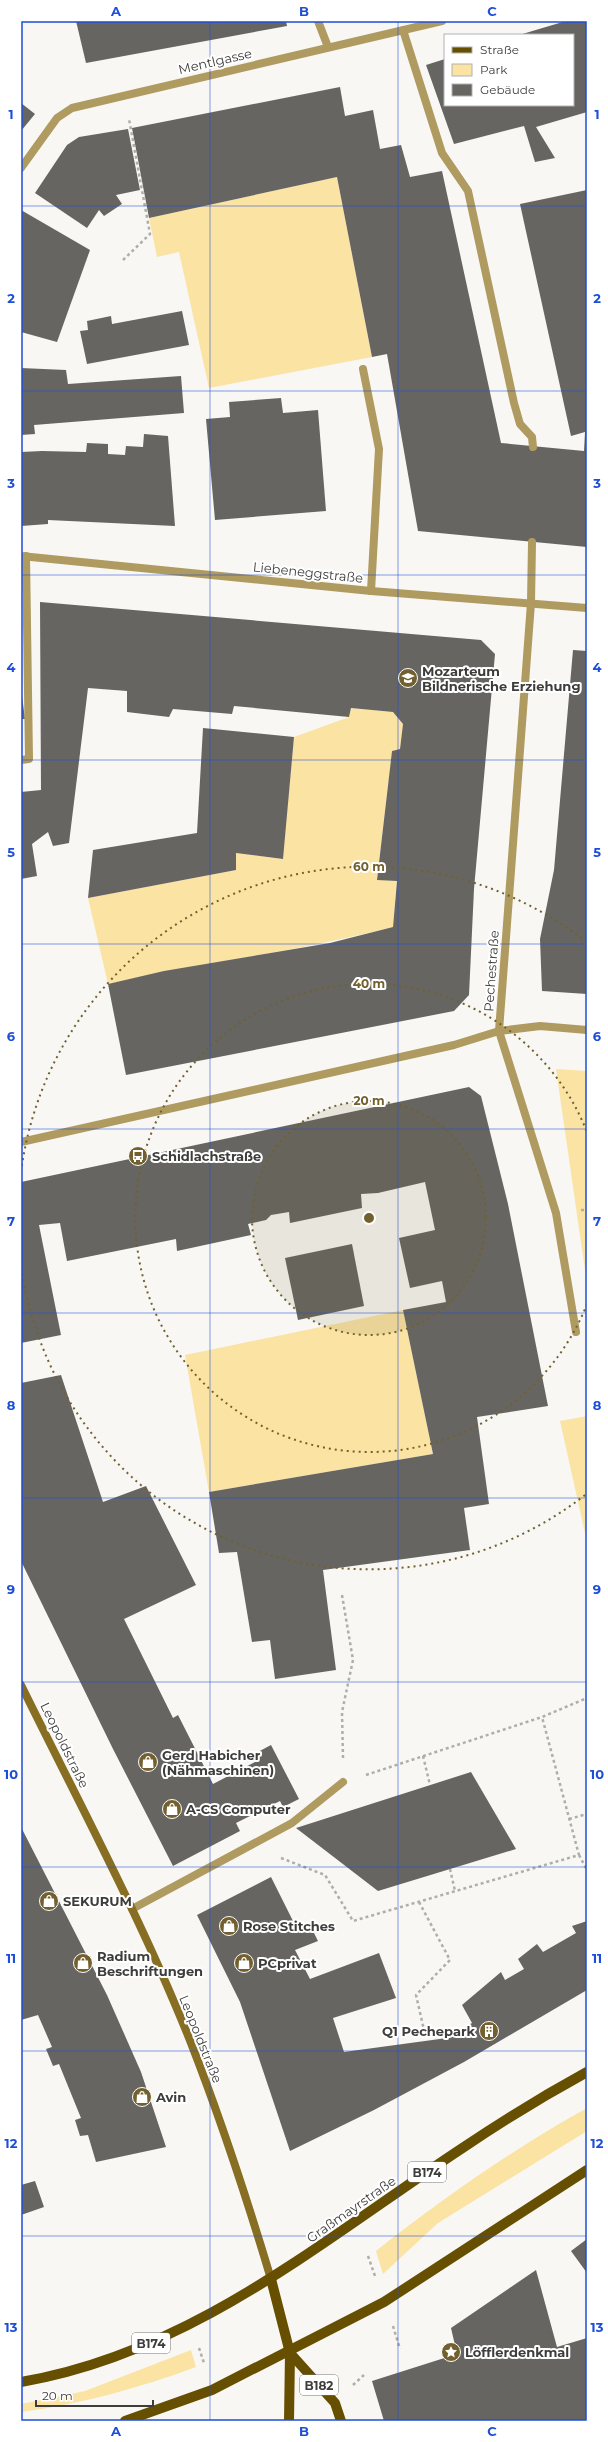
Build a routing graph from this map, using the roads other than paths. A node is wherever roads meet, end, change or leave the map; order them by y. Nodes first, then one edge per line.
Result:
1 (318, 21) edge
2 (442, 21) edge
3 (403, 30) junction
4 (328, 47) junction
5 (21, 168) edge
6 (363, 368) dead end
7 (533, 447) dead end
8 (532, 542) dead end
9 (23, 556) edge
10 (371, 591) junction
11 (531, 603) junction
12 (587, 608) edge
13 (25, 760) edge
14 (499, 1030) junction
15 (587, 1030) edge
16 (21, 1142) edge
17 (576, 1332) dead end
18 (21, 1685) edge
19 (343, 1782) road end
20 (132, 1909) junction
21 (587, 2072) edge
22 (587, 2170) edge
23 (271, 2279) junction
24 (290, 2353) junction
25 (21, 2382) edge
26 (125, 2421) edge
27 (289, 2421) edge
28 (341, 2421) edge

1 - 4 street
2 - 3 street, Mentlgasse
3 - 4 street, Mentlgasse
3 - 7 street
4 - 5 street, Mentlgasse
6 - 10 street
8 - 11 street, Pechestraße
9 - 10 street, Liebeneggstraße
9 - 13 street, Liebeneggstraße
10 - 11 street, Liebeneggstraße
11 - 12 street, Liebeneggstraße
11 - 14 street, Pechestraße
14 - 15 street
14 - 16 street
14 - 17 street, Pechestraße
18 - 20 street, Leopoldstraße
19 - 20 street
20 - 23 street, Leopoldstraße
21 - 23 main road, Graßmayrstraße / B174
22 - 24 main road
23 - 24 main road, Leopoldstraße
23 - 25 main road, B174
24 - 26 main road
24 - 27 main road, Leopoldstraße / B182
24 - 28 main road, Leopoldstraße / B182

